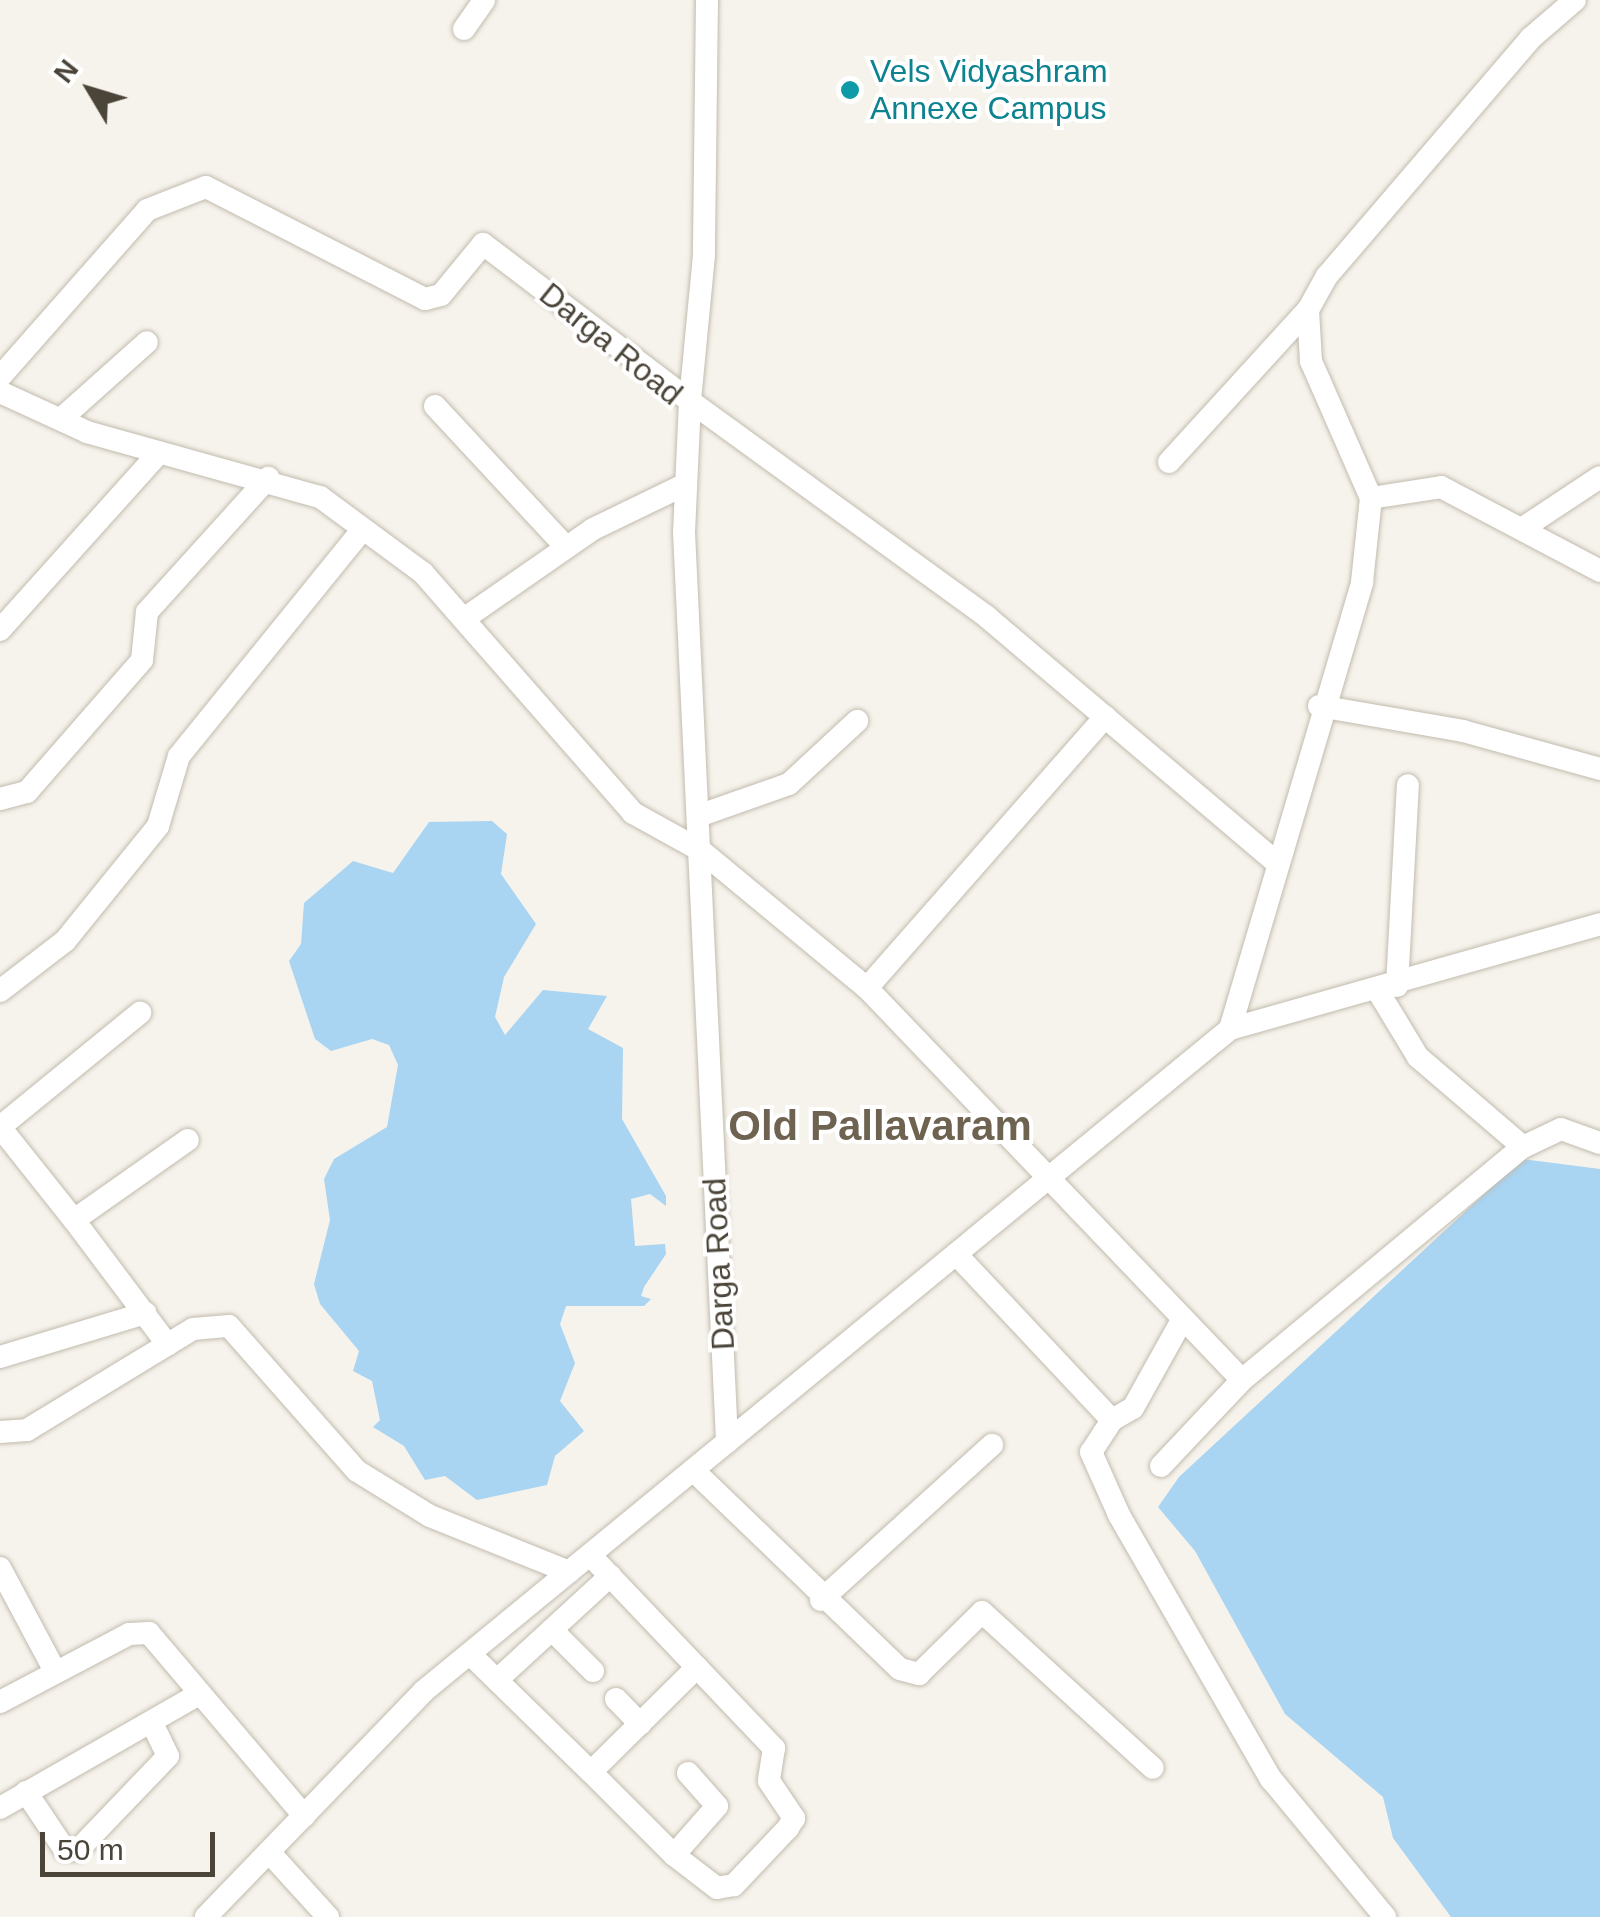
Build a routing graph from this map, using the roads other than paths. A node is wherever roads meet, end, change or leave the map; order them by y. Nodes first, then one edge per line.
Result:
1 (484, 0) edge
2 (707, 0) edge
3 (1575, 0) edge
4 (464, 29) dead end
5 (1308, 310) junction
6 (146, 342) dead end
7 (0, 377) edge
8 (0, 392) edge
9 (690, 401) junction
10 (435, 406) dead end
11 (61, 419) junction
12 (159, 453) junction
13 (1170, 462) dead end
14 (1600, 477) edge
15 (268, 478) junction
16 (684, 486) junction
17 (1371, 498) junction
18 (1523, 528) junction
19 (362, 530) junction
20 (565, 546) junction
21 (1600, 571) edge
22 (468, 616) junction
23 (0, 630) edge
24 (1319, 706) junction
25 (1105, 718) junction
26 (858, 720) dead end
27 (1600, 769) edge
28 (1408, 786) dead end
29 (0, 799) edge
30 (698, 816) junction
31 (700, 850) junction
32 (1276, 862) junction
33 (1600, 924) edge
34 (867, 988) junction
35 (1388, 988) junction
36 (0, 991) edge
37 (140, 1013) dead end
38 (1230, 1029) junction
39 (0, 1127) edge
40 (188, 1140) dead end
41 (1600, 1143) edge
42 (1523, 1148) junction
43 (1046, 1180) junction
44 (74, 1220) junction
45 (956, 1254) junction
46 (146, 1313) junction
47 (1180, 1324) junction
48 (168, 1345) junction
49 (0, 1357) edge
50 (1242, 1380) junction
51 (1112, 1420) junction
52 (0, 1432) edge
53 (727, 1442) junction
54 (992, 1445) dead end
55 (1160, 1466) dead end
56 (693, 1470) junction
57 (590, 1555) junction
58 (0, 1568) edge
59 (569, 1572) junction
60 (610, 1576) junction
61 (821, 1600) junction
62 (10, 1609) edge
63 (552, 1630) junction
64 (470, 1654) junction
65 (697, 1668) junction
66 (55, 1670) junction
67 (593, 1671) dead end
68 (497, 1680) junction
69 (199, 1694) junction
70 (616, 1699) dead end
71 (0, 1702) edge
72 (640, 1724) junction
73 (153, 1725) junction
74 (1153, 1768) dead end
75 (592, 1772) junction
76 (688, 1773) dead end
77 (26, 1792) junction
78 (0, 1808) edge
79 (304, 1816) junction
80 (268, 1852) junction
81 (674, 1855) junction
82 (225, 1897) junction
83 (206, 1917) edge
84 (241, 1917) edge
85 (328, 1917) edge
86 (1385, 1917) edge

1 - 4 street
2 - 9 street
3 - 5 street
5 - 13 street
5 - 17 street
6 - 11 street
7 - 9 street, Darga Road
8 - 11 street
9 - 16 street, Darga Road
9 - 25 street
10 - 20 street
11 - 12 street
12 - 15 street
12 - 23 street
14 - 18 street
15 - 19 street
15 - 29 street
16 - 20 street
16 - 30 street, Darga Road
17 - 18 street
17 - 24 street
18 - 21 street
19 - 22 street
19 - 36 street
20 - 22 street
22 - 31 street
24 - 27 street
24 - 32 street
25 - 32 street
25 - 34 street
26 - 30 street
28 - 35 street
30 - 31 street, Darga Road
31 - 34 street
31 - 53 street, Darga Road
32 - 38 street
33 - 35 street
34 - 43 street
35 - 38 street
35 - 42 street
37 - 39 street
38 - 43 street
39 - 44 street
40 - 44 street
41 - 42 street
42 - 50 street
43 - 45 street
43 - 47 street
44 - 46 street
45 - 51 street
45 - 53 street
46 - 48 street
46 - 49 street
47 - 50 street
47 - 51 street
48 - 52 street
48 - 59 street
50 - 55 street
51 - 86 street
53 - 56 street
54 - 61 street
56 - 57 street
56 - 61 street
57 - 59 street
57 - 60 street
58 - 62 street
59 - 64 street
60 - 63 street
60 - 65 street
61 - 74 street
62 - 66 street
63 - 67 street
63 - 68 street
64 - 68 street
64 - 79 street
65 - 72 street
65 - 81 street
66 - 69 street
66 - 71 street
68 - 75 street
69 - 73 street
69 - 79 street
70 - 72 street
72 - 75 street
73 - 77 street
73 - 77 street
75 - 81 street
76 - 81 street
77 - 78 street
79 - 80 street
80 - 82 street
80 - 85 street
82 - 83 street
82 - 84 street

